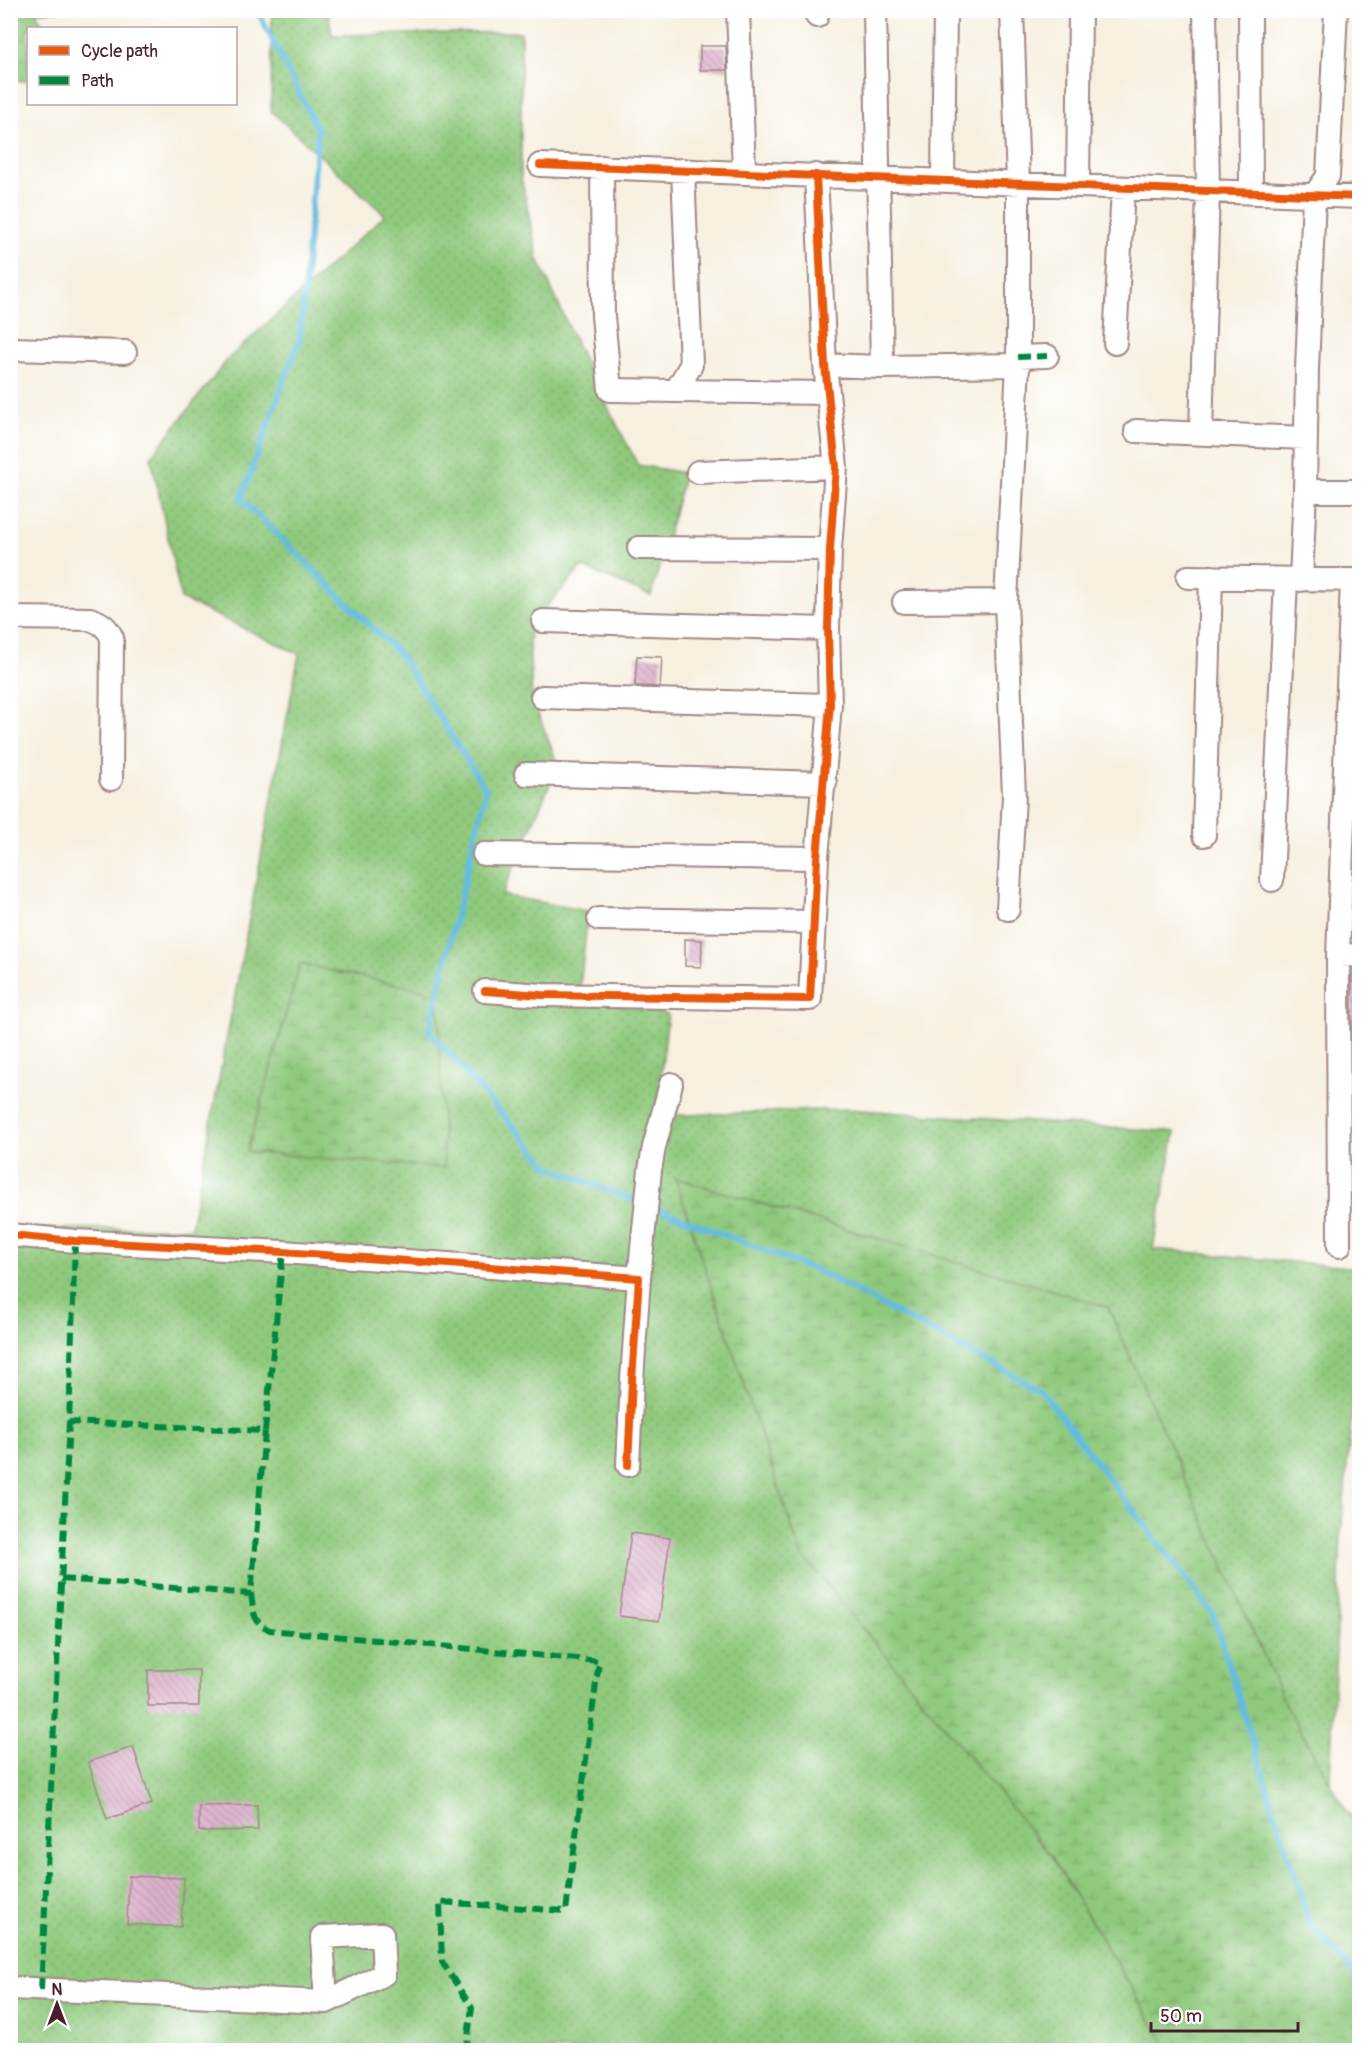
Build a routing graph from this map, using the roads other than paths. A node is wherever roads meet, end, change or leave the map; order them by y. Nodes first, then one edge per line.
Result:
1 (738, 10) edge
2 (875, 10) edge
3 (945, 10) edge
4 (1012, 10) edge
5 (1080, 10) edge
6 (1205, 10) edge
7 (1250, 10) edge
8 (1336, 10) edge
9 (540, 165) dead end
10 (602, 167) junction
11 (683, 170) junction
12 (744, 172) junction
13 (816, 175) junction
14 (878, 178) junction
15 (943, 180) junction
16 (1018, 183) junction
17 (1078, 186) junction
18 (1123, 188) junction
19 (1208, 191) junction
20 (1251, 193) junction
21 (1314, 195) junction
22 (1359, 197) edge
23 (1115, 343) dead end
24 (10, 349) edge
25 (125, 352) dead end
26 (1047, 356) dead end
27 (1018, 361) junction
28 (825, 365) junction
29 (882, 367) junction
30 (676, 392) junction
31 (828, 393) junction
32 (1136, 430) dead end
33 (1201, 434) junction
34 (1306, 438) junction
35 (836, 467) junction
36 (698, 472) dead end
37 (1305, 491) junction
38 (1359, 491) edge
39 (639, 548) dead end
40 (830, 549) junction
41 (1188, 577) dead end
42 (1211, 577) junction
43 (1294, 580) junction
44 (1356, 580) edge
45 (904, 602) dead end
46 (1006, 602) junction
47 (10, 618) edge
48 (543, 621) dead end
49 (828, 629) junction
50 (543, 698) dead end
51 (830, 705) junction
52 (526, 774) dead end
53 (111, 779) dead end
54 (825, 783) junction
55 (1204, 834) dead end
56 (484, 854) dead end
57 (818, 858) junction
58 (1272, 880) dead end
59 (1008, 909) dead end
60 (599, 919) dead end
61 (814, 922) junction
62 (1349, 956) edge
63 (485, 991) dead end
64 (671, 1084) dead end
65 (10, 1235) edge
66 (1339, 1246) dead end
67 (639, 1278) junction
68 (628, 1465) dead end
69 (10, 1988) edge
70 (326, 2002) dead end

1 - 12 street
2 - 14 street
3 - 15 street
4 - 16 street
5 - 17 street
6 - 19 street
7 - 20 street
8 - 21 street
9 - 10 street
10 - 11 street
10 - 30 street
11 - 12 street
11 - 30 street
12 - 13 street
13 - 14 street
13 - 28 street
14 - 15 street
14 - 29 street
15 - 16 street
16 - 17 street
16 - 27 street
17 - 18 street
18 - 19 street
18 - 23 street
19 - 20 street
19 - 33 street
20 - 21 street
21 - 22 street
21 - 34 street
24 - 25 street
26 - 27 street
27 - 29 street
27 - 46 street
28 - 29 street
28 - 31 street
30 - 31 street
31 - 35 street
32 - 33 street
33 - 34 street
34 - 37 street
35 - 36 street
35 - 40 street
37 - 38 street
37 - 43 street
39 - 40 street
40 - 49 street
41 - 42 street
42 - 43 street
42 - 55 street
43 - 44 street
43 - 58 street
44 - 62 street
45 - 46 street
46 - 59 street
47 - 53 street
48 - 49 street
49 - 51 street
50 - 51 street
51 - 54 street
52 - 54 street
54 - 57 street
56 - 57 street
57 - 61 street
60 - 61 street
61 - 63 street
62 - 66 street
64 - 67 street
65 - 67 street
67 - 68 street
69 - 70 street

